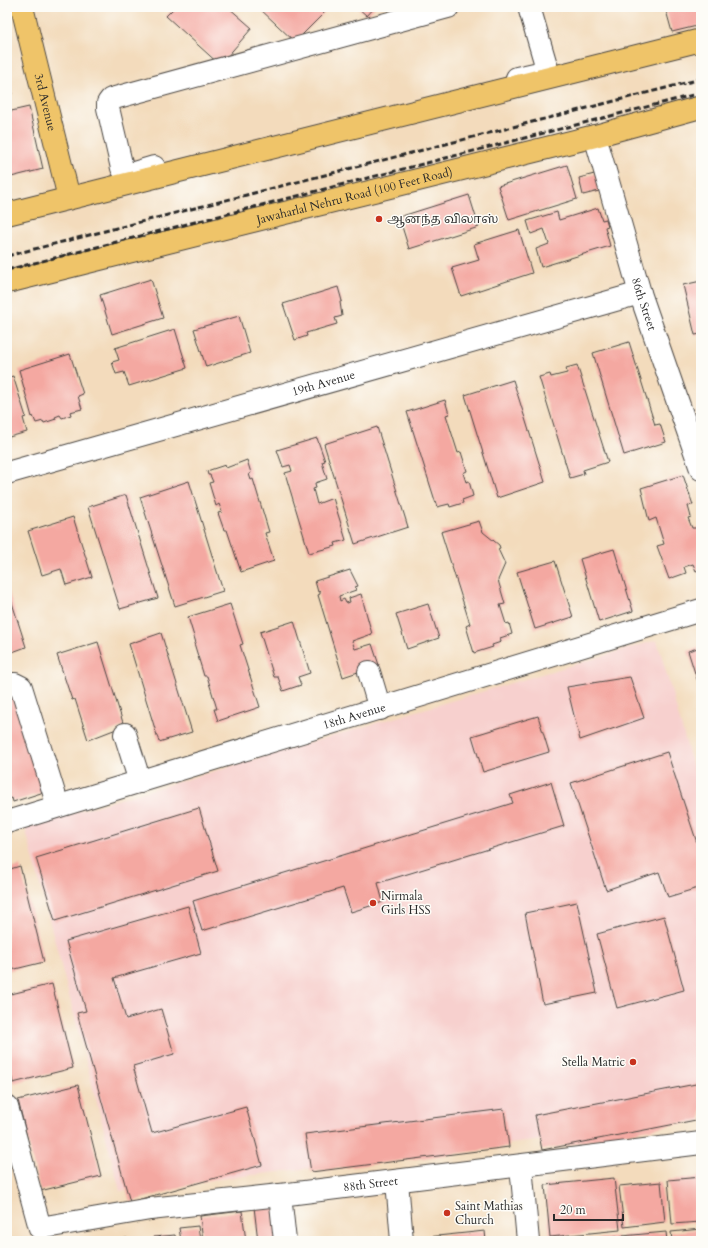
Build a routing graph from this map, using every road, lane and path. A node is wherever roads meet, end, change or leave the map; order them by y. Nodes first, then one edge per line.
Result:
1 (22, 7) edge
2 (448, 7) edge
3 (529, 7) edge
4 (701, 40) edge
5 (482, 91) junction
6 (701, 107) edge
7 (595, 136) junction
8 (190, 163) junction
9 (69, 198) junction
10 (7, 214) edge
11 (7, 282) edge
12 (640, 293) junction
13 (701, 469) edge
14 (7, 473) edge
15 (701, 610) edge
16 (369, 672) dead end
17 (7, 684) edge
18 (380, 708) junction
19 (125, 734) dead end
20 (140, 782) junction
21 (58, 806) junction
22 (8, 817) edge
23 (7, 1107) edge
24 (701, 1143) edge
25 (521, 1166) junction
26 (397, 1181) junction
27 (280, 1195) junction
28 (284, 1241) edge
29 (402, 1241) edge
30 (528, 1241) edge

1 - 9 main road, 3rd Avenue
2 - 8 street
3 - 5 street
4 - 5 main road
5 - 8 main road
6 - 7 main road, Jawaharlal Nehru Road (100 Feet Road)
7 - 11 main road, Jawaharlal Nehru Road (100 Feet Road)
7 - 12 street, 86th Street
8 - 9 main road
9 - 10 main road
12 - 13 street, 86th Street
12 - 14 street, 19th Avenue
15 - 18 street, 18th Avenue
16 - 18 street
17 - 21 street
18 - 20 street, 18th Avenue
19 - 20 street
20 - 21 street, 18th Avenue
21 - 22 street, 18th Avenue
23 - 27 street, 88th Street
24 - 25 street, 88th Street
25 - 26 street, 88th Street
25 - 30 street
26 - 27 street, 88th Street
26 - 29 street
27 - 28 street

